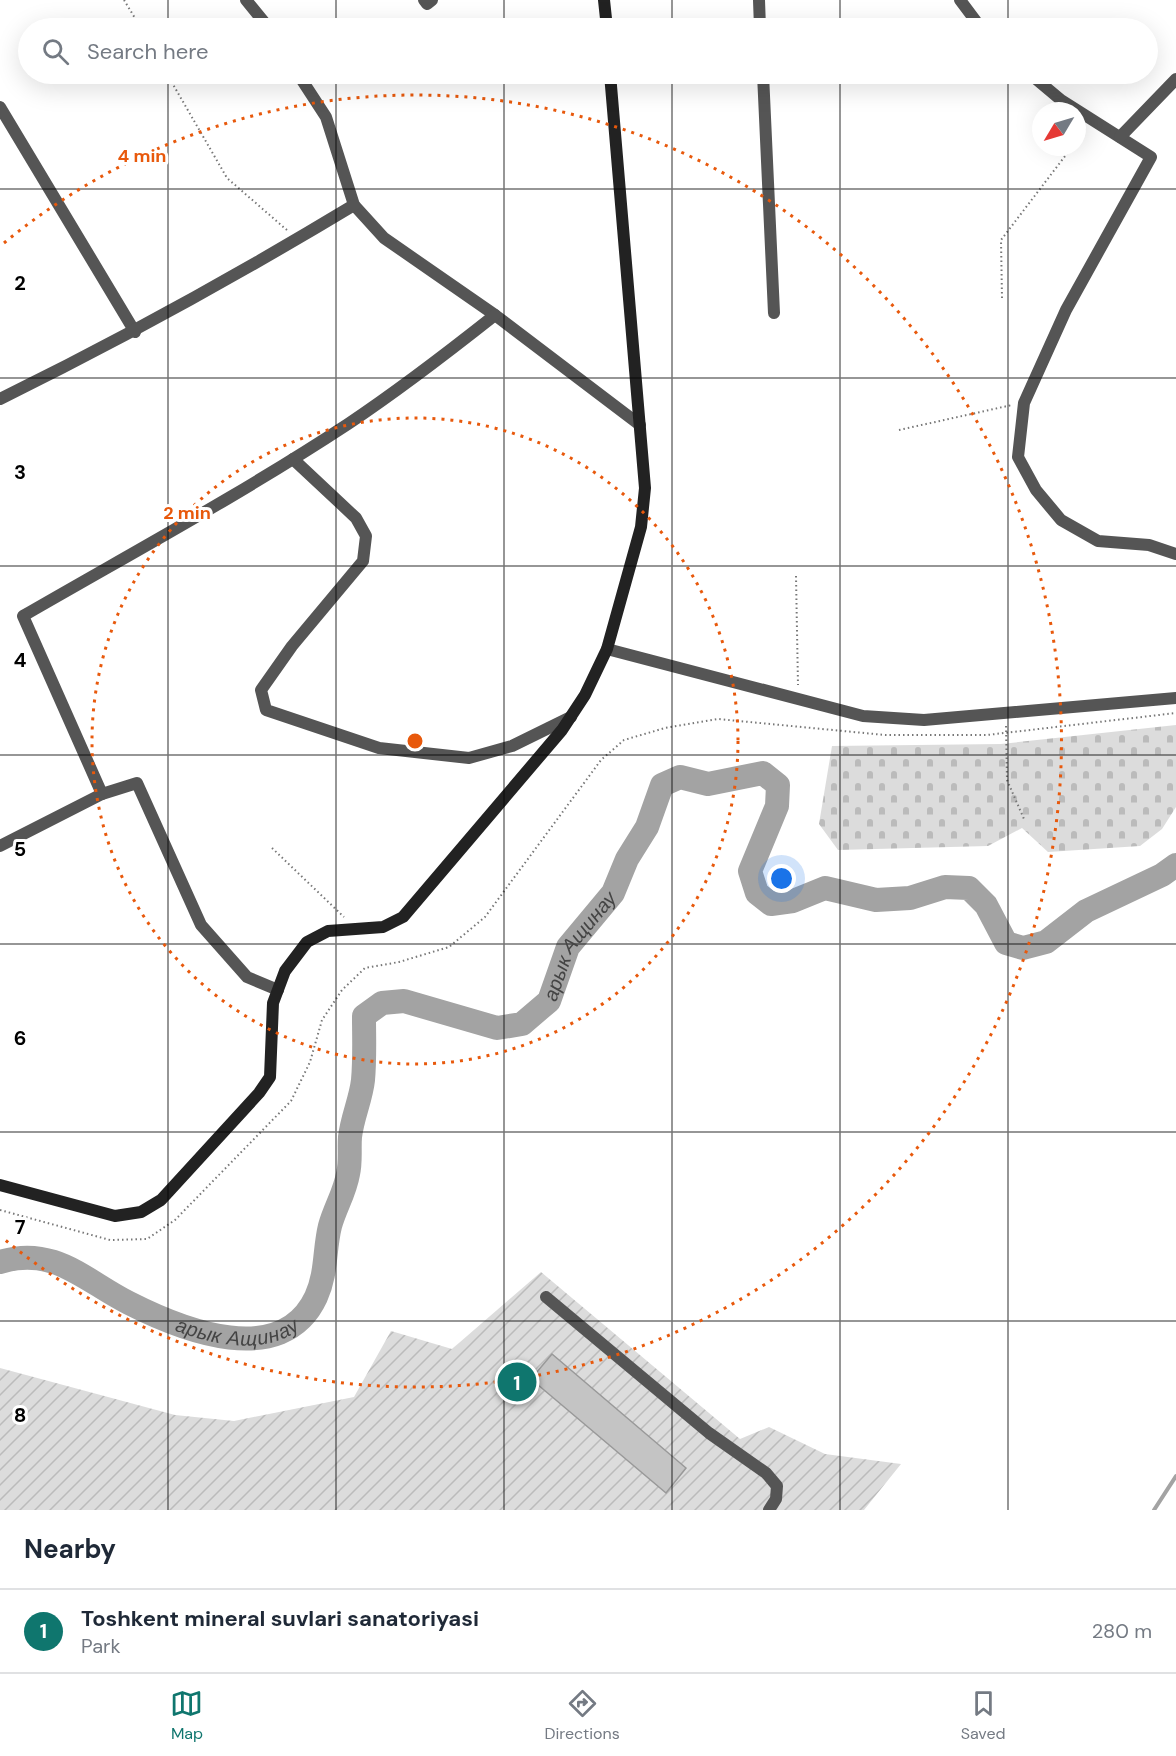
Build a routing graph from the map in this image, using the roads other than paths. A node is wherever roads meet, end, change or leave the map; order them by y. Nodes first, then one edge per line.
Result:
1 (246, 0) edge
2 (424, 0) edge
3 (432, 0) edge
4 (604, 0) edge
5 (759, 0) edge
6 (960, 0) edge
7 (260, 18) edge
8 (606, 18) edge
9 (760, 18) edge
10 (974, 18) edge
11 (1176, 79) edge
12 (305, 84) edge
13 (611, 84) edge
14 (763, 84) edge
15 (1042, 84) edge
16 (0, 107) edge
17 (1120, 137) junction
18 (354, 205) junction
19 (774, 313) dead end
20 (495, 315) junction
21 (135, 332) junction
22 (0, 399) edge
23 (640, 425) junction
24 (293, 459) junction
25 (1176, 554) edge
26 (607, 649) junction
27 (1176, 698) edge
28 (571, 717) junction
29 (102, 794) junction
30 (0, 846) edge
31 (278, 990) junction
32 (0, 1185) edge
33 (546, 1297) dead end
34 (769, 1510) edge

1 - 7 street
2 - 3 street
4 - 8 main road
5 - 9 street
6 - 10 street
11 - 17 street
12 - 18 street
13 - 23 main road
14 - 19 street
15 - 17 street
16 - 21 street
17 - 25 street
18 - 20 street
18 - 21 street
20 - 23 street
20 - 24 street
21 - 22 street
23 - 26 main road
24 - 28 street
24 - 29 street
26 - 27 street
26 - 28 main road
28 - 31 main road
29 - 30 street
29 - 31 street
31 - 32 main road
33 - 34 street

